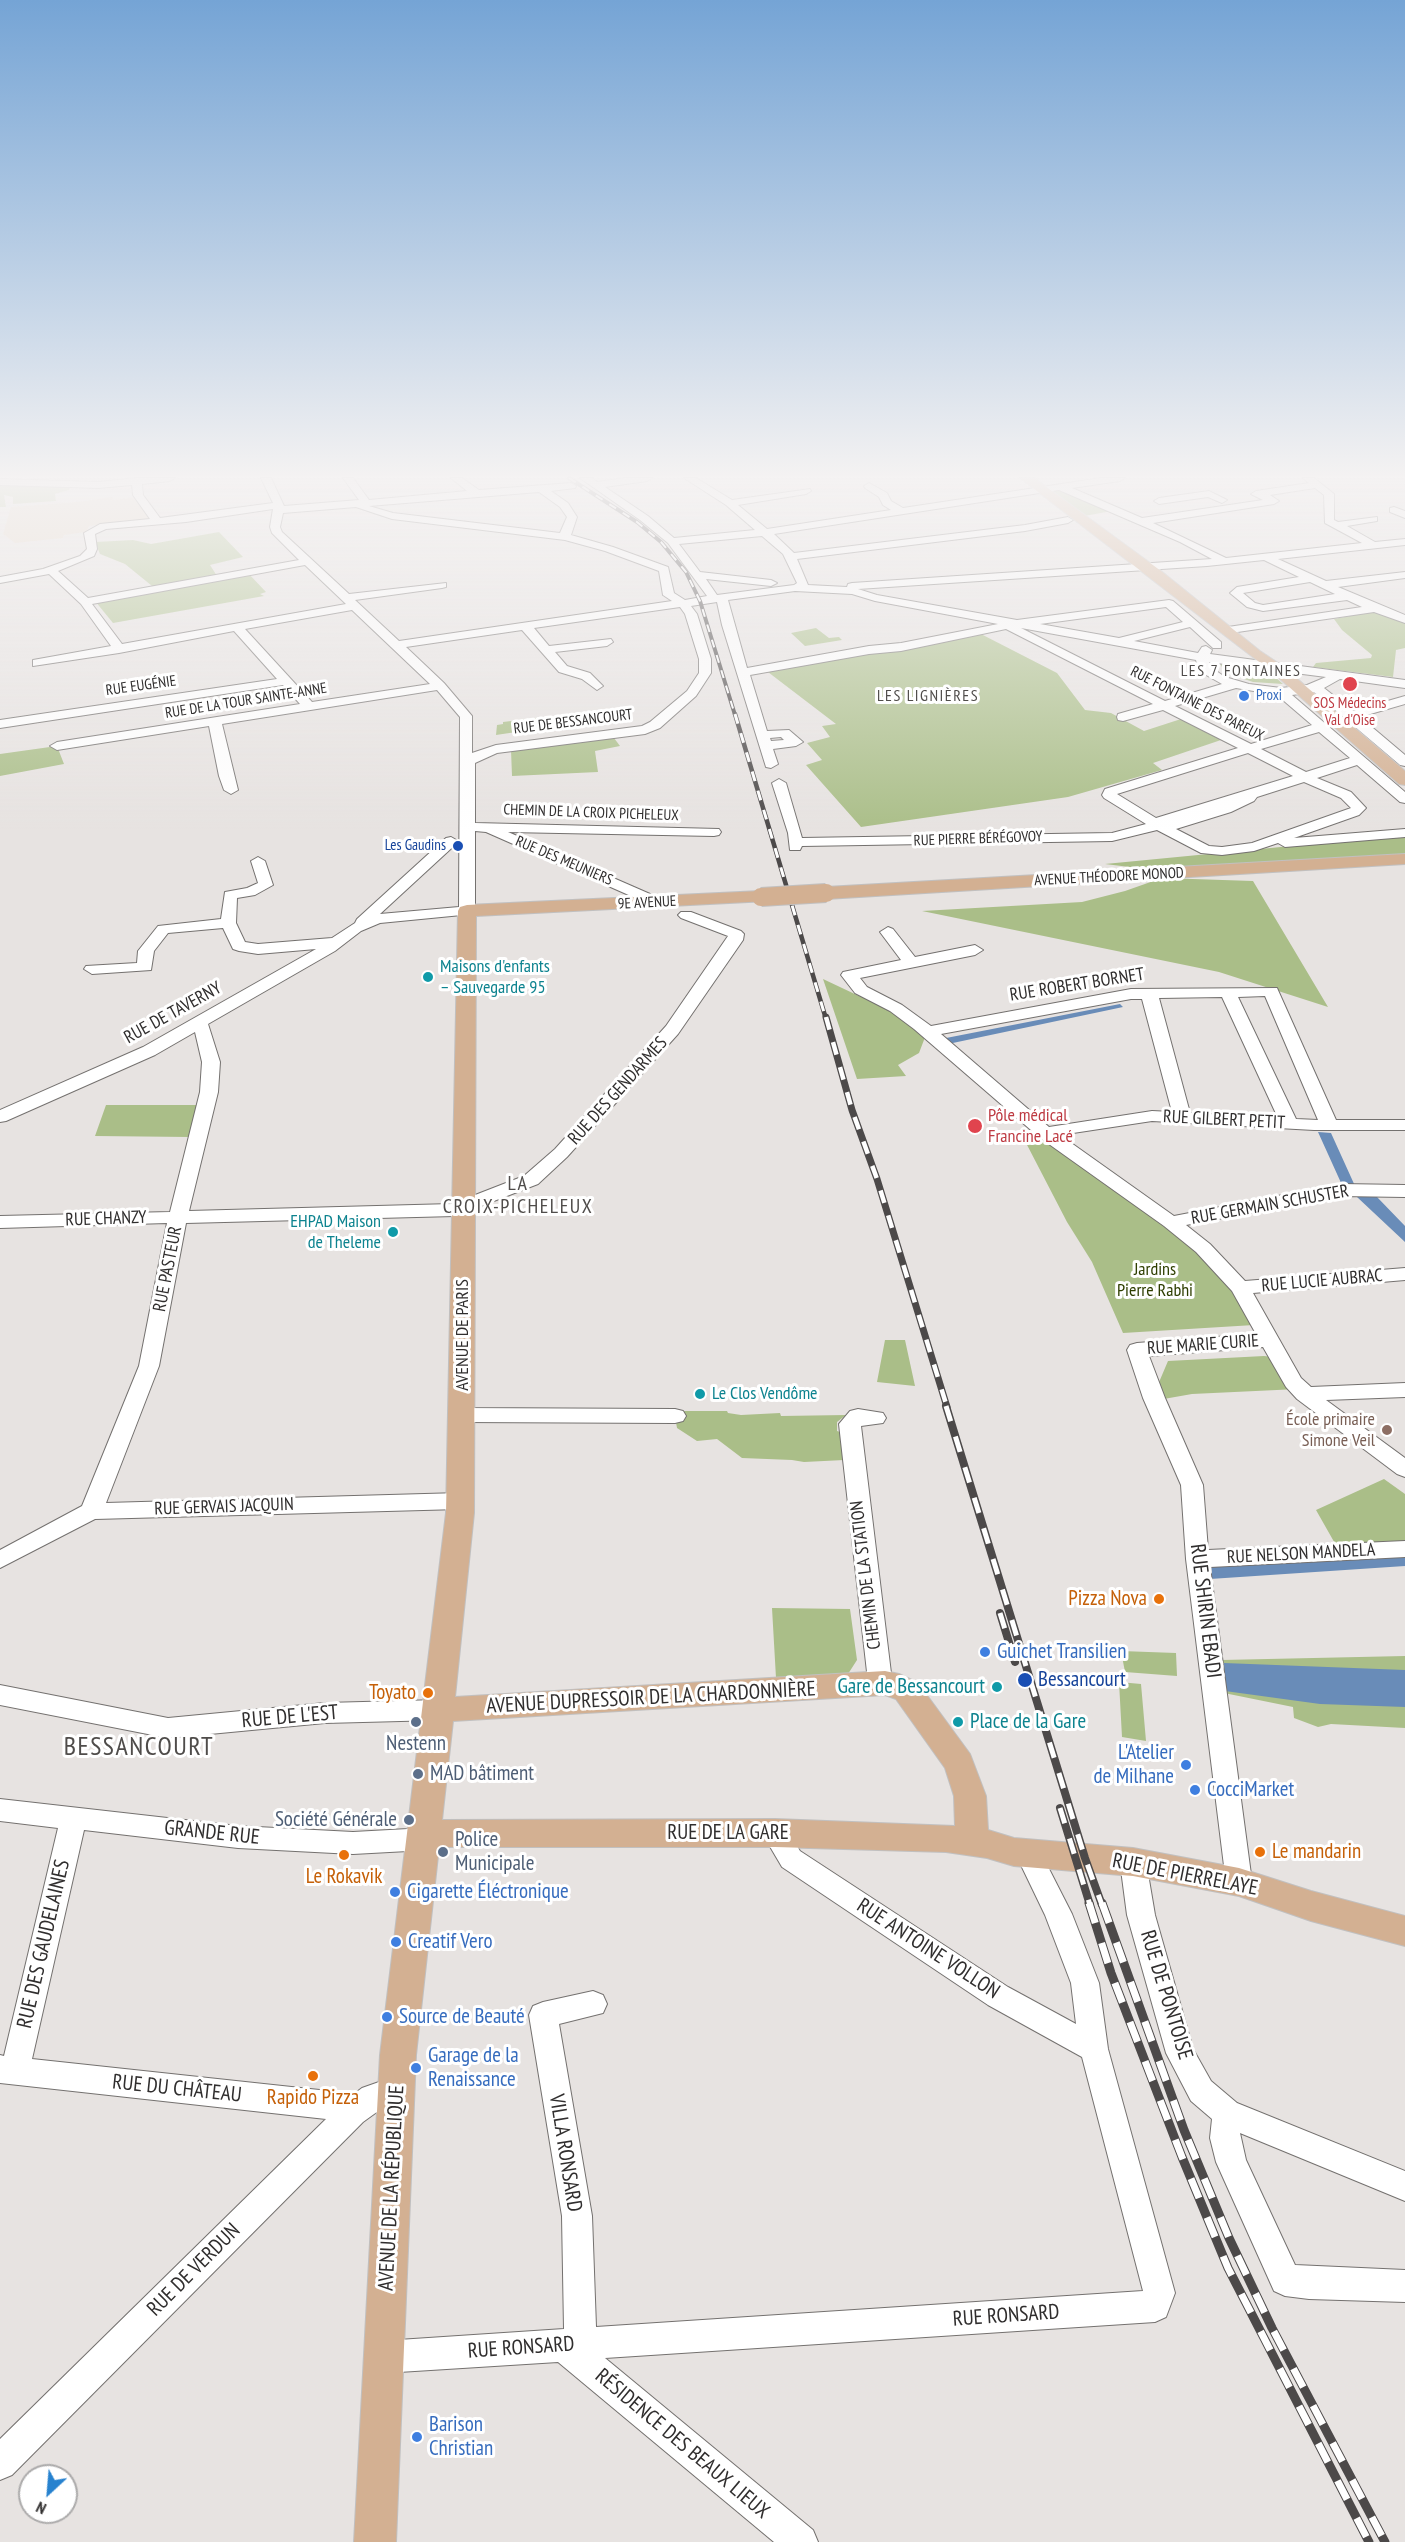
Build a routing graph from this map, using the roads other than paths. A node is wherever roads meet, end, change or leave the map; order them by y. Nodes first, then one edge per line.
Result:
1 (79, 597) edge
2 (115, 597) edge
3 (343, 597) edge
4 (378, 597) edge
5 (672, 597) edge
6 (717, 597) joint
7 (865, 597) edge
8 (1181, 597) edge
9 (1241, 597) edge
10 (1344, 597) edge
11 (1349, 597) edge
12 (85, 602) junction
13 (349, 602) junction
14 (684, 604) junction
15 (1405, 604) edge
16 (1377, 609) junction
17 (1405, 619) edge
18 (1192, 623) junction
19 (525, 626) junction
20 (1012, 626) junction
21 (237, 627) junction
22 (1232, 634) junction
23 (607, 642) dead end
24 (1117, 642) junction
25 (395, 645) junction
26 (1217, 645) junction
27 (119, 649) junction
28 (546, 650) junction
29 (1067, 656) junction
30 (1202, 657) junction
31 (37, 663) dead end
32 (1272, 667) junction
33 (743, 672) junction
34 (1336, 676) junction
35 (287, 681) junction
36 (1405, 684) edge
37 (1234, 685) junction
38 (440, 686) junction
39 (597, 686) dead end
40 (1299, 690) junction
41 (1405, 700) edge
42 (1163, 705) junction
43 (310, 708) junction
44 (1351, 716) junction
45 (1123, 717) dead end
46 (1326, 722) junction
47 (215, 723) junction
48 (0, 724) edge
49 (1405, 743) edge
50 (466, 744) junction
51 (57, 746) dead end
52 (1388, 747) junction
53 (1250, 749) junction
54 (493, 750) junction
55 (1358, 760) junction
56 (468, 761) junction
57 (1405, 762) edge
58 (771, 764) dead end
59 (1305, 777) junction
60 (1405, 780) edge
61 (779, 783) dead end
62 (231, 790) dead end
63 (1405, 799) edge
64 (1159, 825) junction
65 (482, 827) junction
66 (467, 830) junction
67 (714, 832) dead end
68 (1405, 833) edge
69 (451, 841) dead end
70 (1254, 847) junction
71 (1401, 859) edge
72 (258, 861) dead end
73 (826, 893) joint
74 (645, 897) dead end
75 (467, 911) junction
76 (686, 915) dead end
77 (228, 923) junction
78 (356, 928) junction
79 (888, 932) dead end
80 (338, 942) junction
81 (975, 950) dead end
82 (911, 962) junction
83 (92, 969) dead end
84 (1228, 992) junction
85 (1149, 993) junction
86 (197, 1023) junction
87 (927, 1032) junction
88 (0, 1117) edge
89 (1182, 1117) junction
90 (1289, 1123) junction
91 (1329, 1125) junction
92 (1405, 1125) edge
93 (1045, 1133) junction
94 (1405, 1191) edge
95 (463, 1207) junction
96 (178, 1217) junction
97 (0, 1222) edge
98 (1171, 1222) junction
99 (1405, 1274) edge
100 (1240, 1288) junction
101 (1268, 1341) junction
102 (1137, 1350) joint
103 (1405, 1390) edge
104 (1304, 1394) junction
105 (472, 1415) junction
106 (675, 1416) dead end
107 (856, 1421) dead end
108 (1405, 1469) edge
109 (460, 1501) junction
110 (91, 1511) junction
111 (1405, 1550) edge
112 (1197, 1559) junction
113 (0, 1560) edge
114 (872, 1684) junction
115 (0, 1695) edge
116 (439, 1710) junction
117 (0, 1810) edge
118 (74, 1817) junction
119 (775, 1833) junction
120 (424, 1835) junction
121 (972, 1842) junction
122 (1031, 1852) junction
123 (1133, 1862) junction
124 (1239, 1882) junction
125 (1405, 1931) edge
126 (593, 2004) dead end
127 (1094, 2049) junction
128 (7, 2070) edge
129 (396, 2090) junction
130 (353, 2112) junction
131 (1227, 2113) junction
132 (1405, 2186) edge
133 (1405, 2286) edge
134 (571, 2345) junction
135 (383, 2357) junction
136 (0, 2463) edge
137 (375, 2542) edge
138 (801, 2542) edge

1 - 12 street
2 - 12 street
3 - 13 street, AVENUE DE PARIS
4 - 13 street
5 - 14 street
6 - 14 street
6 - 33 street
7 - 20 street
8 - 22 main road
9 - 10 street
11 - 16 street
12 - 27 street
13 - 21 street
13 - 25 street, AVENUE DE PARIS
14 - 19 street
14 - 54 street, RUE DE BESSANCOURT
15 - 16 street
16 - 17 street
16 - 22 street
18 - 20 street
18 - 24 street
18 - 26 street
19 - 25 street
19 - 28 street
20 - 24 street
20 - 29 street, RUE FONTAINE DES PAREUX
20 - 33 street
21 - 27 street
21 - 35 street
22 - 26 street
22 - 32 main road
23 - 28 street
24 - 29 street
24 - 30 street
25 - 38 street, AVENUE DE PARIS
26 - 30 street
27 - 31 street
28 - 39 street
29 - 42 street, RUE FONTAINE DES PAREUX
30 - 32 street
30 - 37 street
32 - 34 street
32 - 40 main road
33 - 58 street
34 - 36 street
34 - 40 street
35 - 43 street
35 - 48 street, RUE EUGÉNIE
37 - 40 street
37 - 42 street
38 - 43 street, RUE DE LA TOUR SAINTE-ANNE
38 - 50 street, AVENUE DE PARIS
40 - 44 street
40 - 46 main road
41 - 44 street
42 - 45 street
42 - 53 street, RUE FONTAINE DES PAREUX
43 - 47 street, RUE DE LA TOUR SAINTE-ANNE
44 - 52 street
46 - 53 street
46 - 55 street
46 - 60 main road
47 - 51 street, RUE DE LA TOUR SAINTE-ANNE
47 - 62 street
49 - 52 street
50 - 54 street, RUE DE BESSANCOURT
50 - 56 street, AVENUE DE PARIS
52 - 57 street
53 - 59 street, RUE FONTAINE DES PAREUX
53 - 64 street
54 - 56 street, RUE DE BESSANCOURT
55 - 59 street, RUE PIERRE BÉRÉGOVOY
55 - 63 street
56 - 66 street, AVENUE DE PARIS
59 - 64 street, RUE PIERRE BÉRÉGOVOY
59 - 70 street, RUE FONTAINE DES PAREUX
61 - 64 street, RUE PIERRE BÉRÉGOVOY
64 - 70 street
65 - 66 street, CHEMIN DE LA CROIX PICHELEUX
65 - 67 street, CHEMIN DE LA CROIX PICHELEUX
65 - 74 street, RUE DES MEUNIERS
66 - 75 street, AVENUE DE PARIS
68 - 70 street
69 - 78 street, RUE DE TAVERNY
71 - 73 main road, AVENUE THÉODORE MONOD
72 - 77 street
73 - 75 main road, 9E AVENUE, bridge
75 - 78 street, RUE DE TAVERNY
75 - 95 main road, AVENUE DE PARIS
76 - 95 street, RUE DES GENDARMES
77 - 80 street
77 - 83 street
78 - 80 street, RUE DE TAVERNY
79 - 82 street
80 - 86 street, RUE DE TAVERNY
81 - 82 street
82 - 87 street
84 - 85 street, RUE ROBERT BORNET
84 - 90 street
84 - 91 street, RUE ROBERT BORNET
85 - 87 street, RUE ROBERT BORNET
85 - 89 street
86 - 88 street, RUE DE TAVERNY
86 - 96 street, RUE PASTEUR
87 - 93 street
89 - 90 street, RUE GILBERT PETIT
89 - 93 street, RUE GILBERT PETIT
90 - 91 street, RUE GILBERT PETIT
91 - 92 street, RUE GILBERT PETIT
93 - 98 street
94 - 98 street, RUE GERMAIN SCHUSTER
95 - 96 street, RUE CHANZY
95 - 105 main road, AVENUE DE PARIS
96 - 97 street, RUE CHANZY
96 - 110 street, RUE PASTEUR
98 - 100 street
99 - 100 street, RUE LUCIE AUBRAC
100 - 101 street
101 - 102 street, RUE MARIE CURIE
101 - 104 street
102 - 112 street, RUE SHIRIN EBADI
103 - 104 street
104 - 108 street
105 - 106 street
105 - 109 main road, AVENUE DE PARIS
107 - 114 street, CHEMIN DE LA STATION
109 - 110 street, RUE GERVAIS JACQUIN
109 - 116 main road, AVENUE DE PARIS
110 - 113 street, RUE GERVAIS JACQUIN
111 - 112 street, RUE NELSON MANDELA
112 - 124 street, RUE SHIRIN EBADI
114 - 116 main road, AVENUE DUPRESSOIR DE LA CHARDONNIÈRE
114 - 121 main road, AVENUE DUPRESSOIR DE LA CHARDONNIÈRE
115 - 116 street, RUE DE L'EST
116 - 120 main road, AVENUE DE PARIS
117 - 118 street, GRANDE RUE
118 - 120 street, GRANDE RUE
118 - 128 street, RUE DES GAUDELAINES
119 - 120 main road, RUE DE LA GARE
119 - 121 main road, RUE DE LA GARE
119 - 127 street, RUE ANTOINE VOLLON
120 - 129 main road, AVENUE DE LA RÉPUBLIQUE
121 - 122 main road, RUE DE LA GARE
122 - 123 main road, RUE DE PIERRELAYE
122 - 127 street, RUE RONSARD
123 - 124 main road, RUE DE PIERRELAYE
123 - 131 street, RUE DE PONTOISE
124 - 125 main road, RUE DE PIERRELAYE
126 - 134 street, VILLA RONSARD
127 - 134 street, RUE RONSARD
128 - 130 street, RUE DU CHÂTEAU
129 - 130 street, RUE DE VERDUN
129 - 135 main road, AVENUE DE LA RÉPUBLIQUE
130 - 136 street, RUE DE VERDUN
131 - 132 street, RUE DE PONTOISE
131 - 133 street
134 - 135 street, RUE RONSARD
134 - 138 street, RÉSIDENCE DES BEAUX LIEUX
135 - 137 main road, AVENUE DE LA RÉPUBLIQUE

